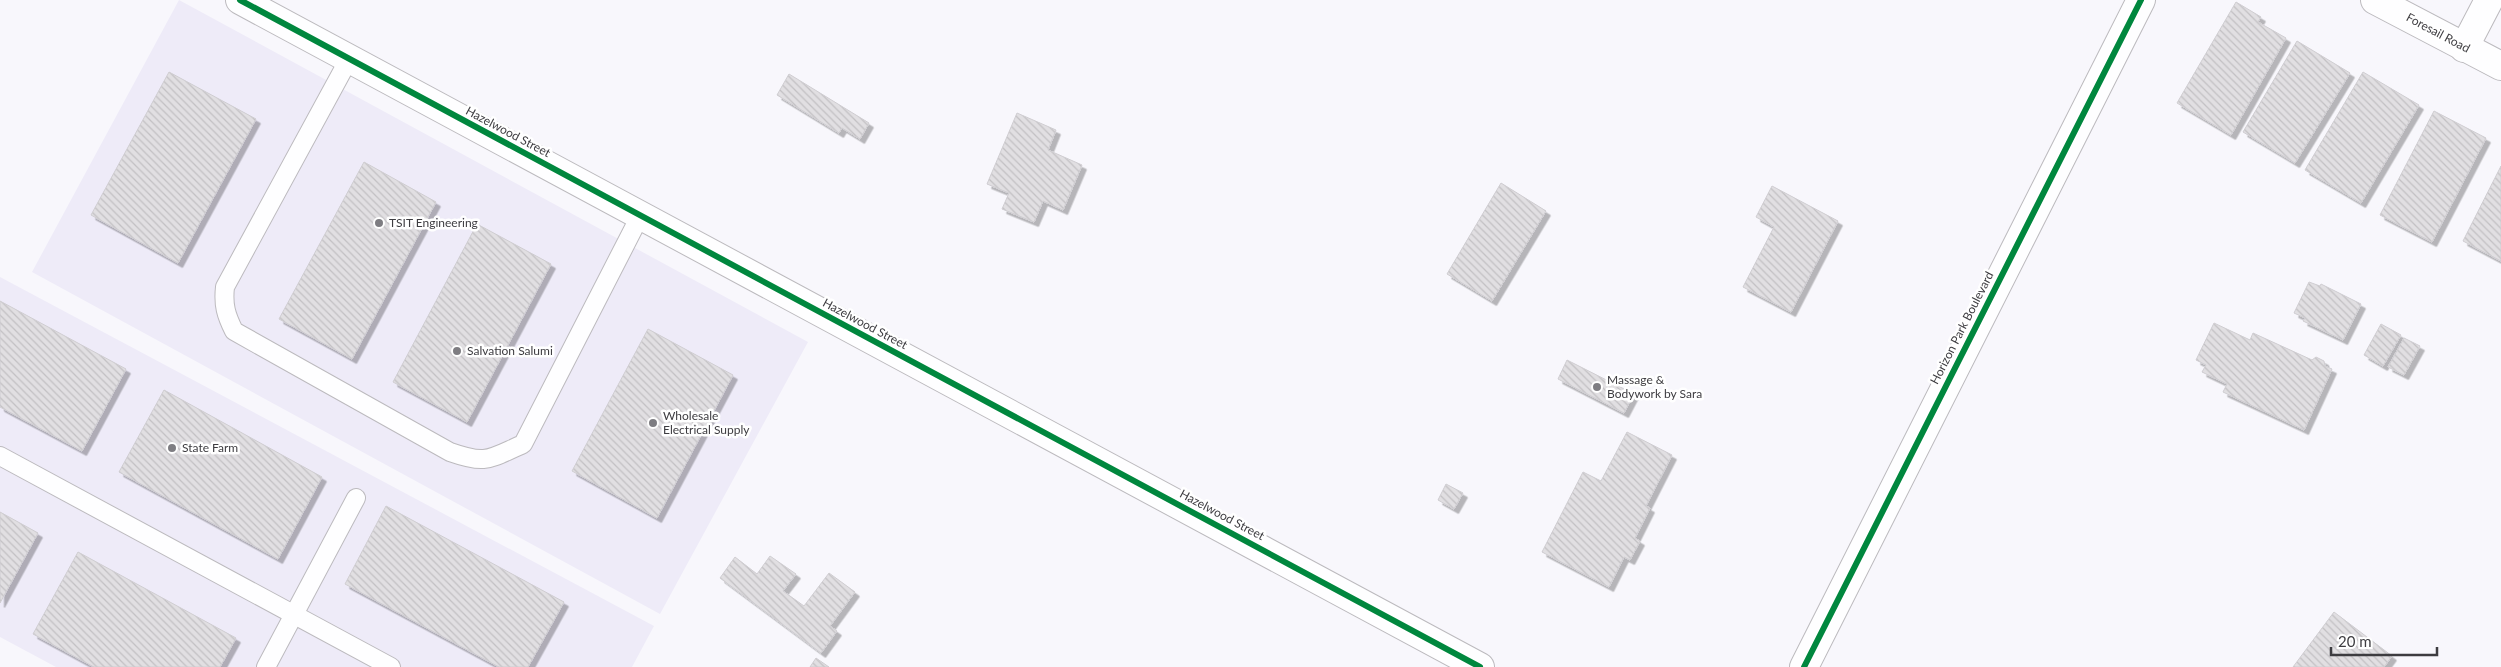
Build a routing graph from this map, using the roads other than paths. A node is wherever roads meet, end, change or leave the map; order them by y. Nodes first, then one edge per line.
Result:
1 (240, 0) edge
2 (2141, 0) edge
3 (2375, 0) edge
4 (2489, 0) edge
5 (2464, 48) junction
6 (349, 59) junction
7 (2501, 66) edge
8 (640, 216) junction
9 (0, 456) edge
10 (356, 498) dead end
11 (294, 615) junction
12 (266, 667) edge
13 (391, 667) edge
14 (1480, 667) edge
15 (1804, 667) edge

1 - 6 street, Hazelwood Street
2 - 15 street, Horizon Park Boulevard
3 - 5 street, Foresail Road
4 - 5 street
5 - 7 street, Foresail Road
6 - 8 street, Hazelwood Street
6 - 8 lane
8 - 14 street, Hazelwood Street
9 - 11 lane
10 - 11 lane
11 - 12 lane
11 - 13 lane

